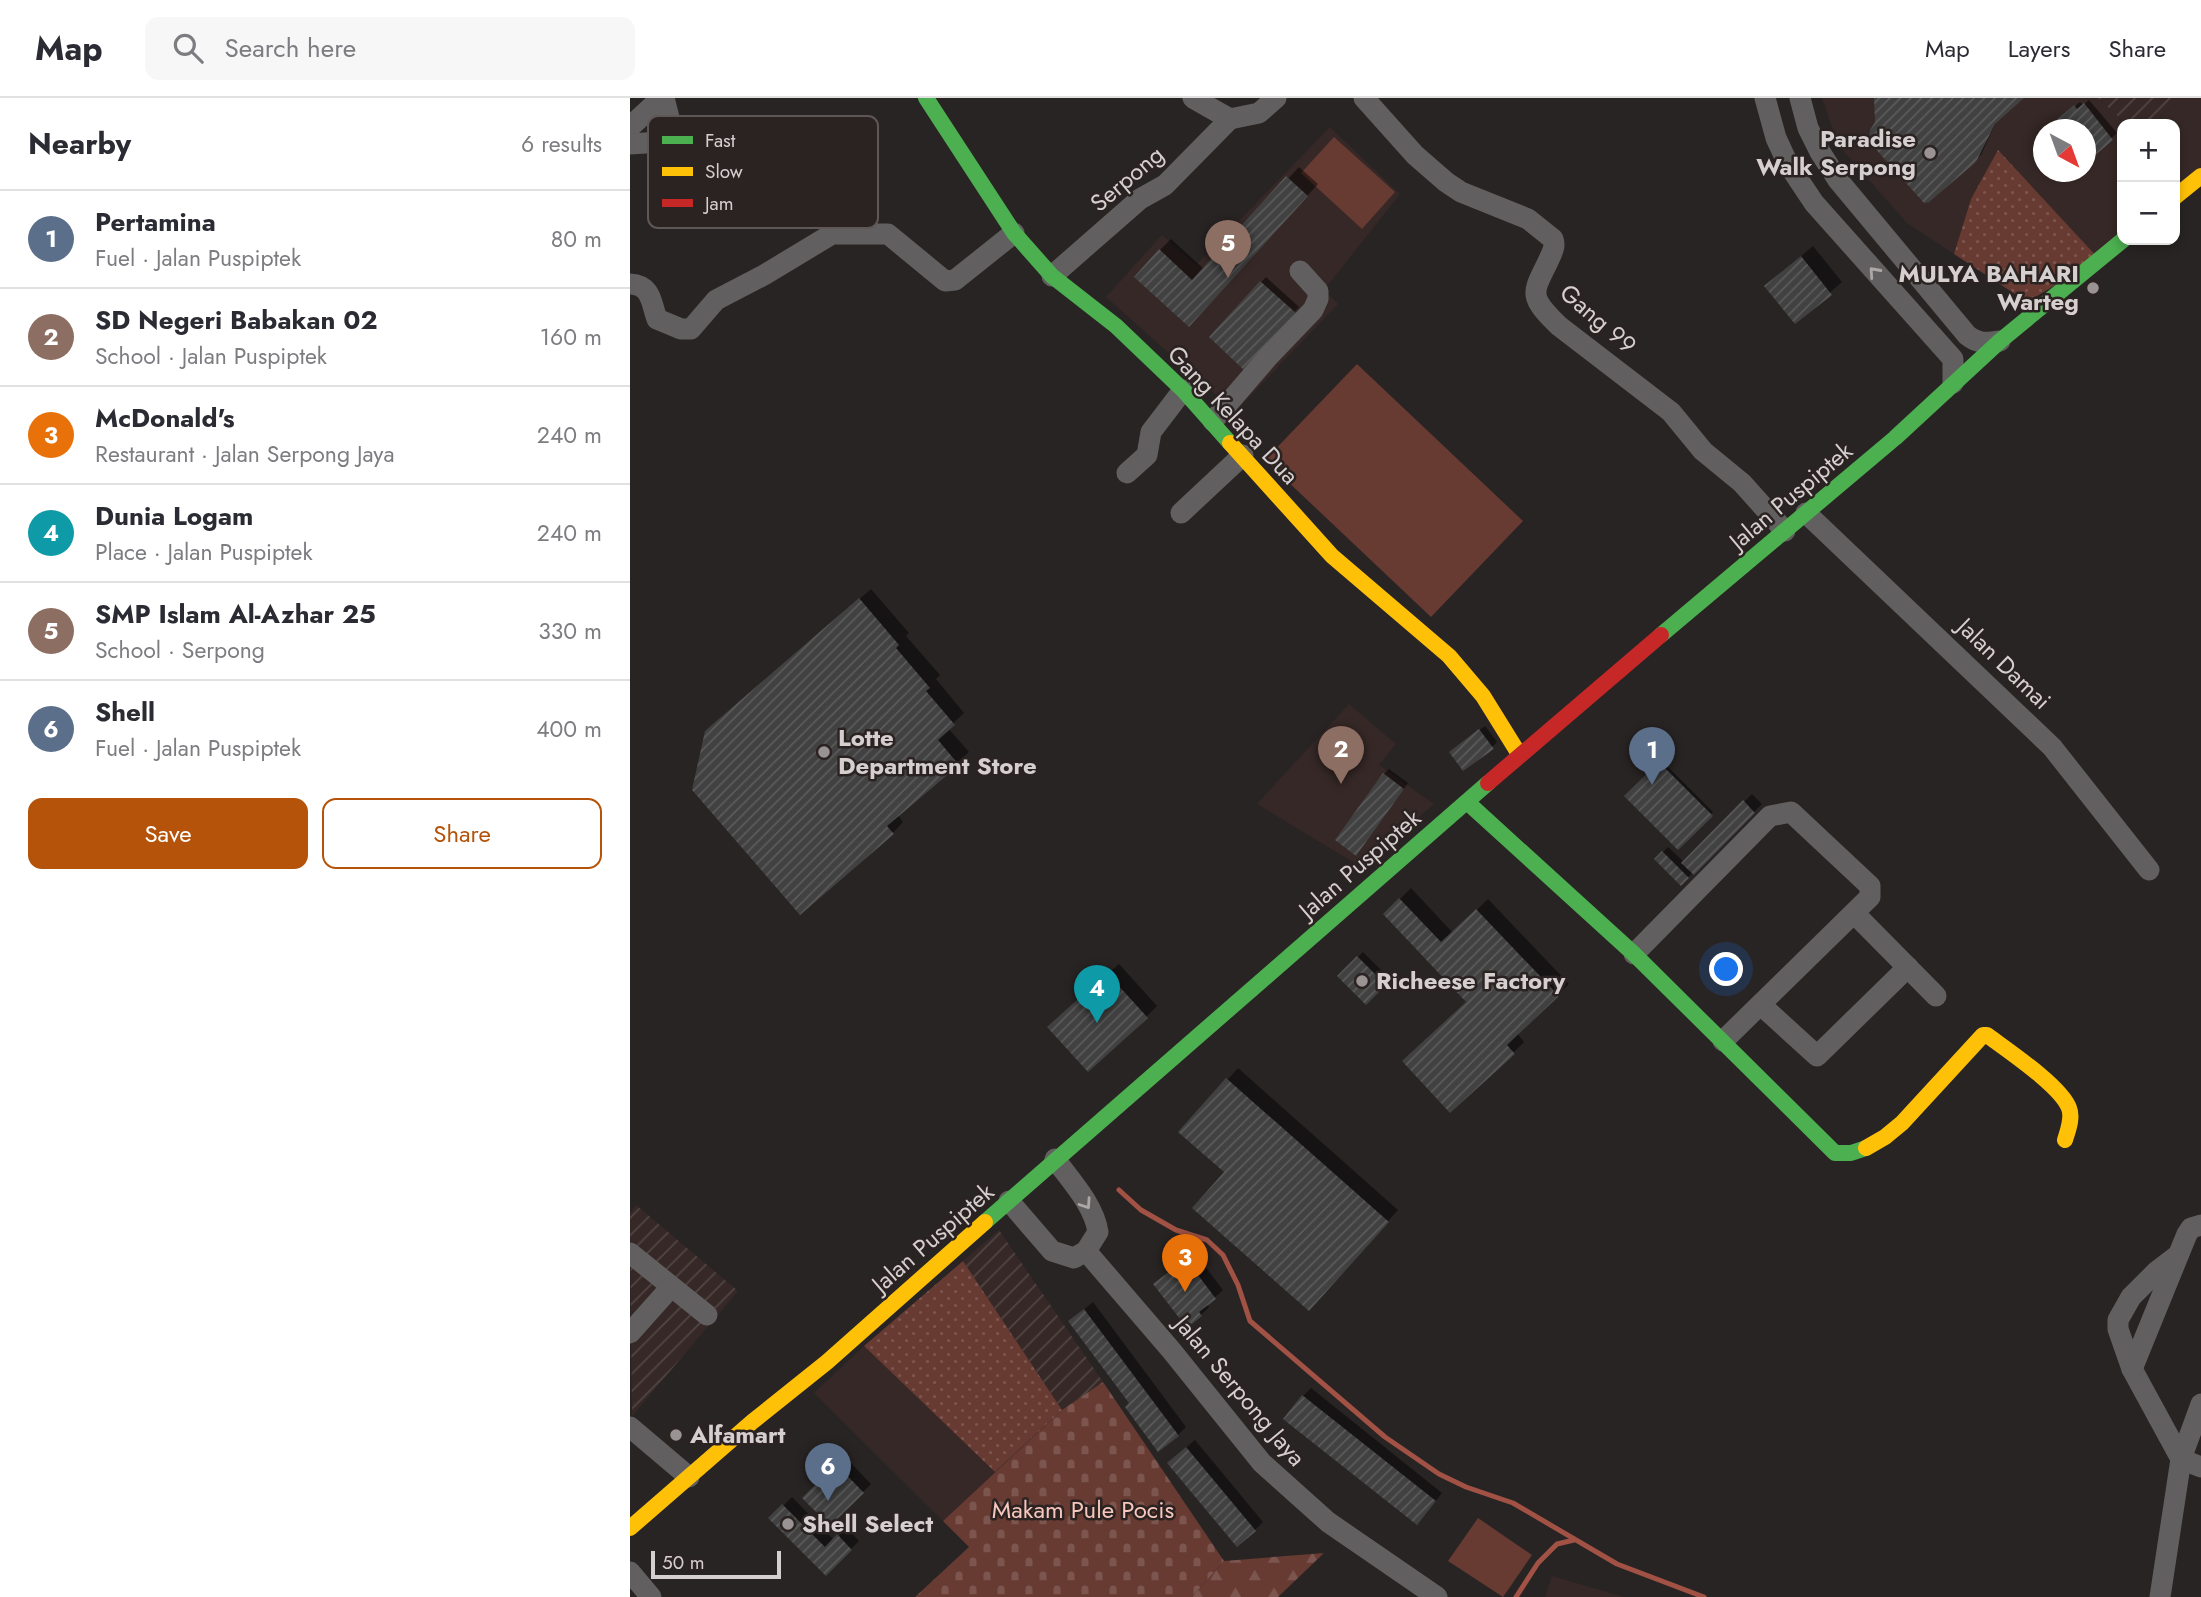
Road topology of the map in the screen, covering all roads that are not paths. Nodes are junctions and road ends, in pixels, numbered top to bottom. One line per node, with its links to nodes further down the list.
1 (662, 98): 8 (street); 10 (street)
2 (926, 98): 15 (main road, Gang Kelapa Dua)
3 (1193, 98): 9 (street)
4 (1276, 98): 9 (street)
5 (1364, 98): 28 (street, Gang 99)
6 (1765, 98): 21 (street, one-way to 6)
7 (1800, 98): 20 (street)
8 (667, 116)
9 (1230, 118): 18 (street, Serpong)
10 (630, 127)
11 (648, 143): 12 (street)
12 (630, 144)
13 (2201, 176): 14 (main road)
14 (2180, 193)
15 (1014, 233): 18 (main road, Gang Kelapa Dua); 19 (street)
16 (2117, 245): 20 (main road, Jalan Puspiptek)
17 (1300, 271): 23 (street)
18 (1052, 276): 22 (main road, Gang Kelapa Dua)
19 (630, 284)
20 (2000, 341): 21 (main road, Jalan Puspiptek)
21 (1953, 383): 27 (main road, Jalan Puspiptek)
22 (1183, 390): 23 (main road, Gang Kelapa Dua); 25 (street)
23 (1213, 421): 24 (main road, Gang Kelapa Dua)
24 (1243, 455): 26 (street); 29 (main road, Gang Kelapa Dua)
25 (1127, 473)
26 (1181, 513)
27 (1806, 513): 28 (main road, Jalan Puspiptek); 31 (street, Jalan Damai)
28 (1785, 531): 29 (main road, Jalan Puspiptek)
29 (1519, 754): 30 (main road, Jalan Puspiptek)
30 (1467, 802): 33 (main road); 39 (main road, Jalan Puspiptek)
31 (2149, 870)
32 (1854, 913): 33 (street); 34 (street); 36 (street)
33 (1634, 954): 37 (main road)
34 (1908, 967): 35 (street); 36 (street)
35 (1936, 996)
36 (1762, 1005): 37 (street)
37 (1723, 1041): 38 (main road)
38 (2065, 1140)
39 (1055, 1159): 40 (main road, Jalan Puspiptek); 42 (street, one-way to 42)
40 (1009, 1201): 42 (street); 53 (main road, Jalan Puspiptek)
41 (2201, 1225): 44 (street)
42 (1086, 1251): 57 (street, Jalan Serpong Jaya)
43 (630, 1253): 45 (street)
44 (2178, 1255): 48 (street); 48 (street)
45 (671, 1287): 46 (street); 47 (street)
46 (707, 1315)
47 (630, 1333)
48 (2132, 1369): 51 (street)
49 (2201, 1404): 51 (street)
50 (630, 1427): 53 (street)
51 (2181, 1459): 52 (street); 58 (street)
52 (2201, 1467)
53 (689, 1477): 54 (main road, Jalan Puspiptek)
54 (630, 1528)
55 (630, 1572): 56 (street)
56 (651, 1597)
57 (1437, 1597)
58 (2160, 1597)

